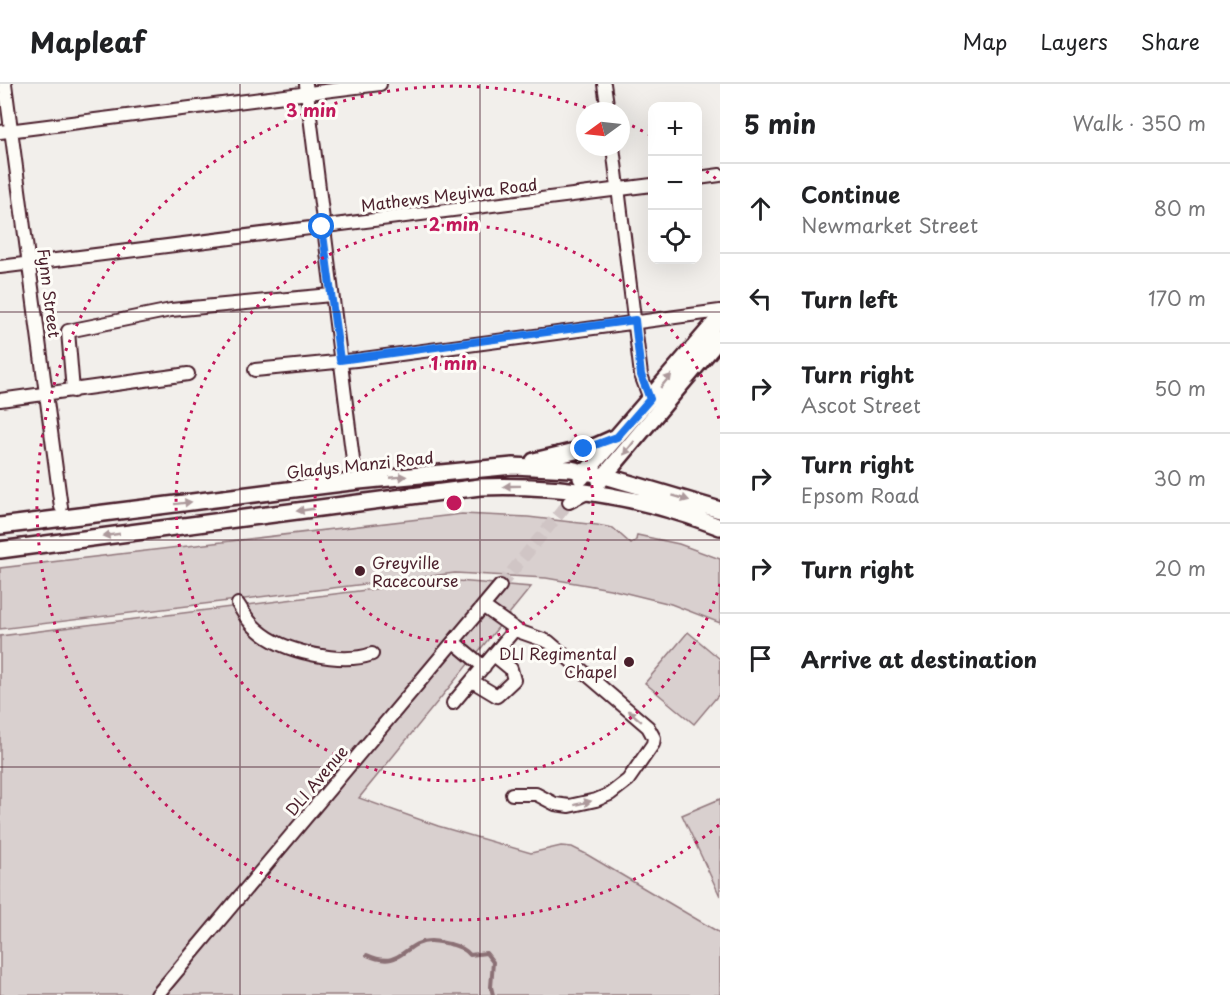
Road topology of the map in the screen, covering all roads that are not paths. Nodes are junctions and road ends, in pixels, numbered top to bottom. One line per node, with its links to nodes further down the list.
1 (5, 84): 6 (street, Fynn Street)
2 (380, 84): 4 (street)
3 (604, 84): 5 (street)
4 (306, 88): 6 (street); 12 (street)
5 (607, 102)
6 (5, 131): 13 (street, Fynn Street)
7 (614, 156): 11 (street)
8 (720, 175): 9 (street)
9 (702, 177)
10 (648, 185): 11 (street, Mathews Meyiwa Road)
11 (619, 189): 12 (street, Mathews Meyiwa Road); 18 (street)
12 (322, 227): 13 (street, Mathews Meyiwa Road); 15 (street)
13 (30, 263): 14 (street, Mathews Meyiwa Road); 24 (street, Fynn Street)
14 (0, 267)
15 (332, 295): 20 (street); 23 (street)
16 (720, 311): 18 (street)
17 (720, 317): 25 (main road, one-way to 17)
18 (635, 320): 20 (street); 25 (street)
19 (720, 338): 31 (main road, one-way to 31)
20 (340, 360): 21 (street); 30 (street)
21 (255, 370)
22 (188, 374): 23 (street)
23 (73, 391): 24 (street)
24 (46, 394): 26 (street); 36 (street, Fynn Street)
25 (650, 399): 27 (main road)
26 (0, 400)
27 (617, 437): 28 (main road); 29 (main road)
28 (513, 466): 29 (main road, Gladys Manzi Road); 30 (main road, Gladys Manzi Road, one-way to 28)
29 (586, 472): 31 (main road, Gladys Manzi Road); 33 (main road)
30 (357, 474): 34 (main road); 36 (main road, Gladys Manzi Road, one-way to 30)
31 (605, 476): 32 (main road); 35 (main road, Gladys Manzi Road, one-way to 35)
32 (589, 492): 33 (main road); 38 (main road)
33 (568, 499): 34 (main road, one-way to 34)
34 (363, 502): 39 (main road, one-way to 39)
35 (720, 510)
36 (61, 513): 37 (main road, Gladys Manzi Road); 39 (main road)
37 (0, 526)
38 (720, 527)
39 (64, 542): 40 (main road)
40 (0, 550)
41 (501, 586): 43 (street, DLI Avenue)
42 (238, 604): 46 (street)
43 (484, 607): 44 (street); 45 (street, DLI Avenue)
44 (515, 629): 47 (street); 51 (street, one-way to 44)
45 (455, 643): 48 (street); 52 (street, DLI Avenue)
46 (372, 654)
47 (494, 655): 48 (street); 49 (street)
48 (483, 667): 49 (street)
49 (472, 681): 50 (street)
50 (453, 702)
51 (512, 794)
52 (157, 995)

